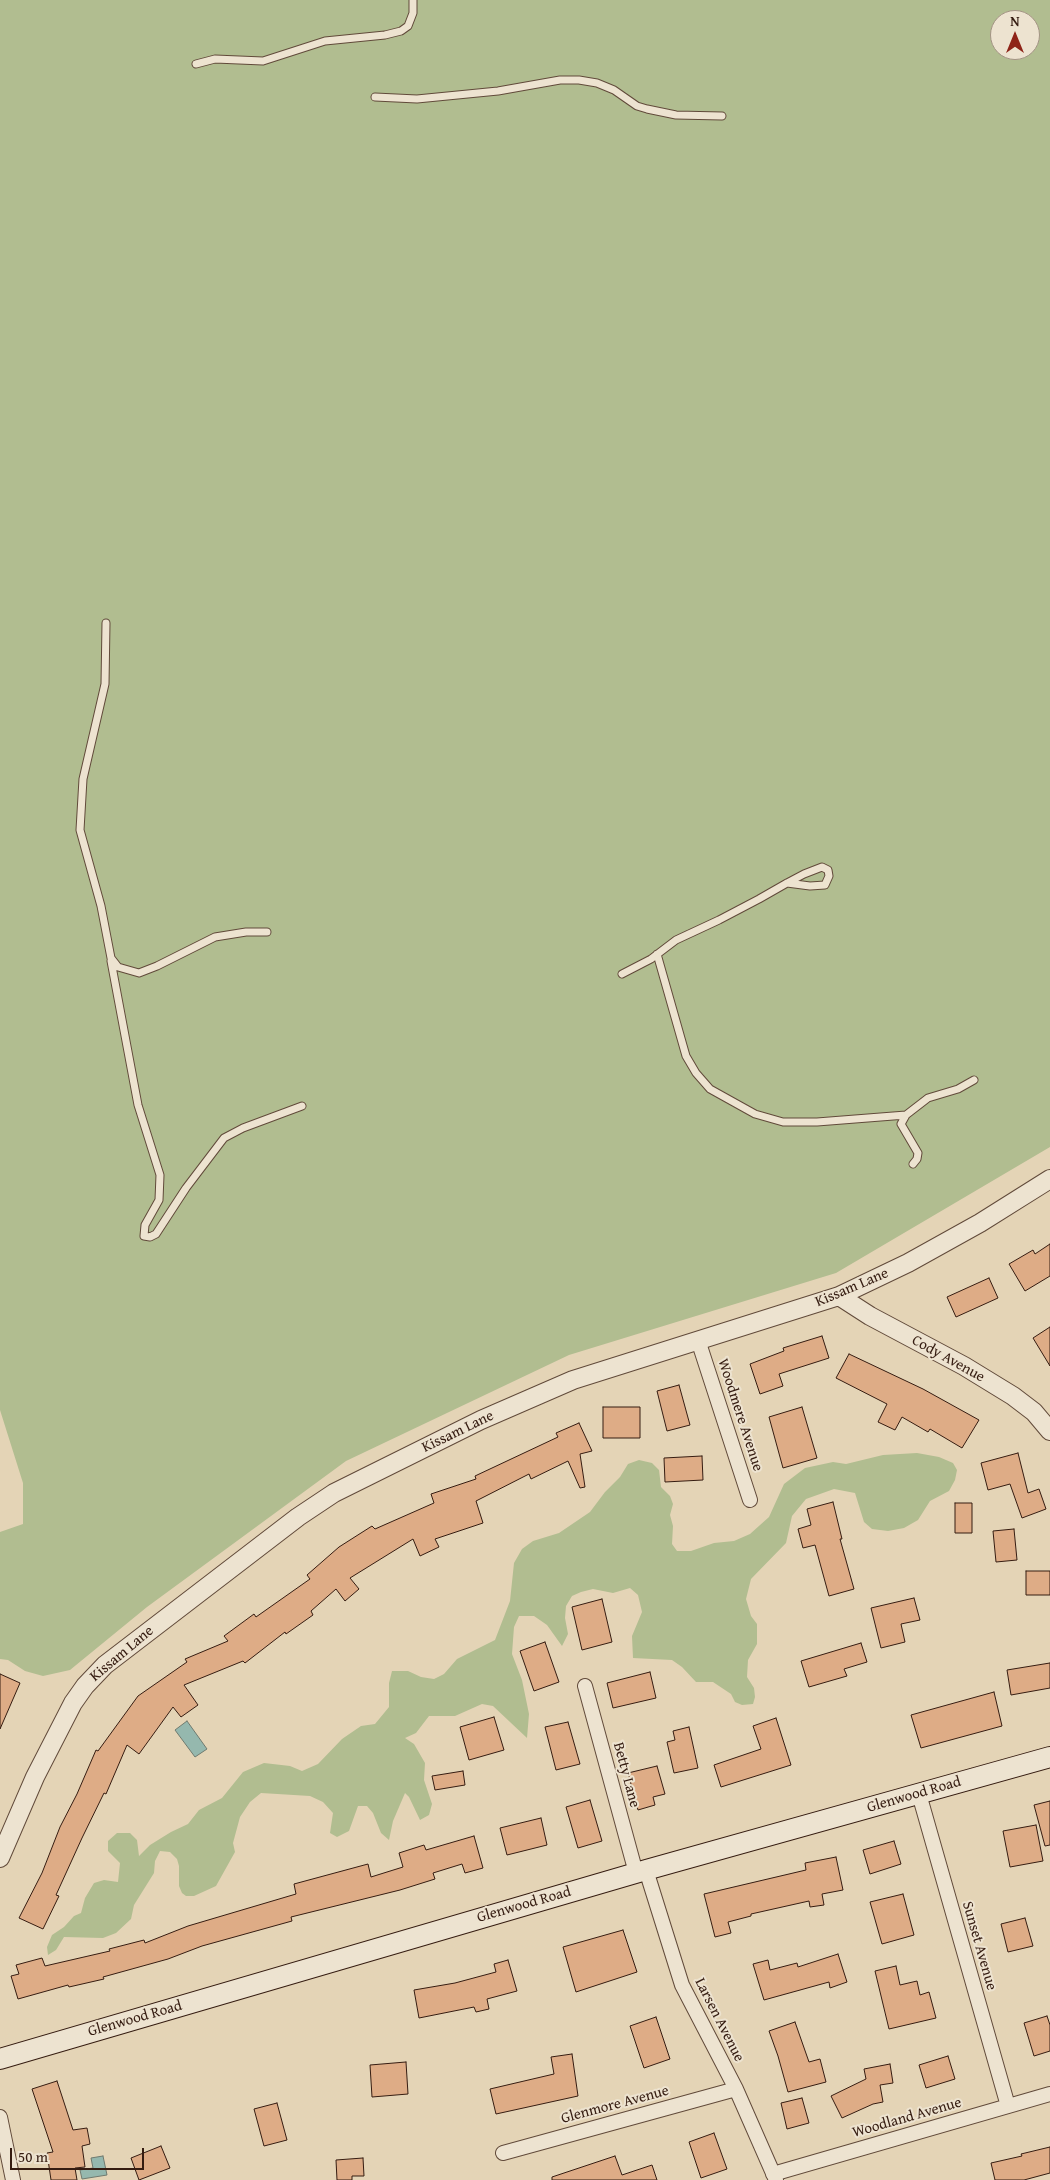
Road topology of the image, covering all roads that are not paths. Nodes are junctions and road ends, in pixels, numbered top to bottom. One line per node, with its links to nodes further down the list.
1 (413, 0): 2 (lane)
2 (196, 64)
3 (375, 97): 4 (lane)
4 (722, 116)
5 (106, 623): 9 (lane)
6 (787, 883): 6 (lane); 8 (lane)
7 (267, 932): 9 (lane)
8 (657, 954): 10 (lane); 13 (lane)
9 (111, 958): 12 (lane)
10 (622, 974)
11 (974, 1080): 13 (lane)
12 (302, 1106)
13 (906, 1115): 14 (lane)
14 (913, 1164)
15 (1050, 1179): 16 (street, Kissam Lane)
16 (839, 1296): 17 (street, Kissam Lane); 18 (street, Cody Avenue)
17 (698, 1340): 19 (street, Woodmere Avenue); 23 (street, Kissam Lane)
18 (1050, 1431)
19 (750, 1500)
20 (585, 1686): 24 (street, Betty Lane)
21 (1050, 1757): 22 (main road, Glenwood Road)
22 (919, 1794): 24 (main road, Glenwood Road); 28 (street, Sunset Avenue)
23 (0, 1858)
24 (641, 1872): 25 (main road, Glenwood Road); 26 (street, Larsen Avenue)
25 (0, 2059)
26 (736, 2089): 30 (street, Glenmore Avenue); 31 (street, Larsen Avenue)
27 (1050, 2094): 28 (street, Woodland Avenue)
28 (1008, 2106): 31 (street, Woodland Avenue)
29 (0, 2117): 32 (street)
30 (503, 2153)
31 (774, 2177)
32 (13, 2180)

